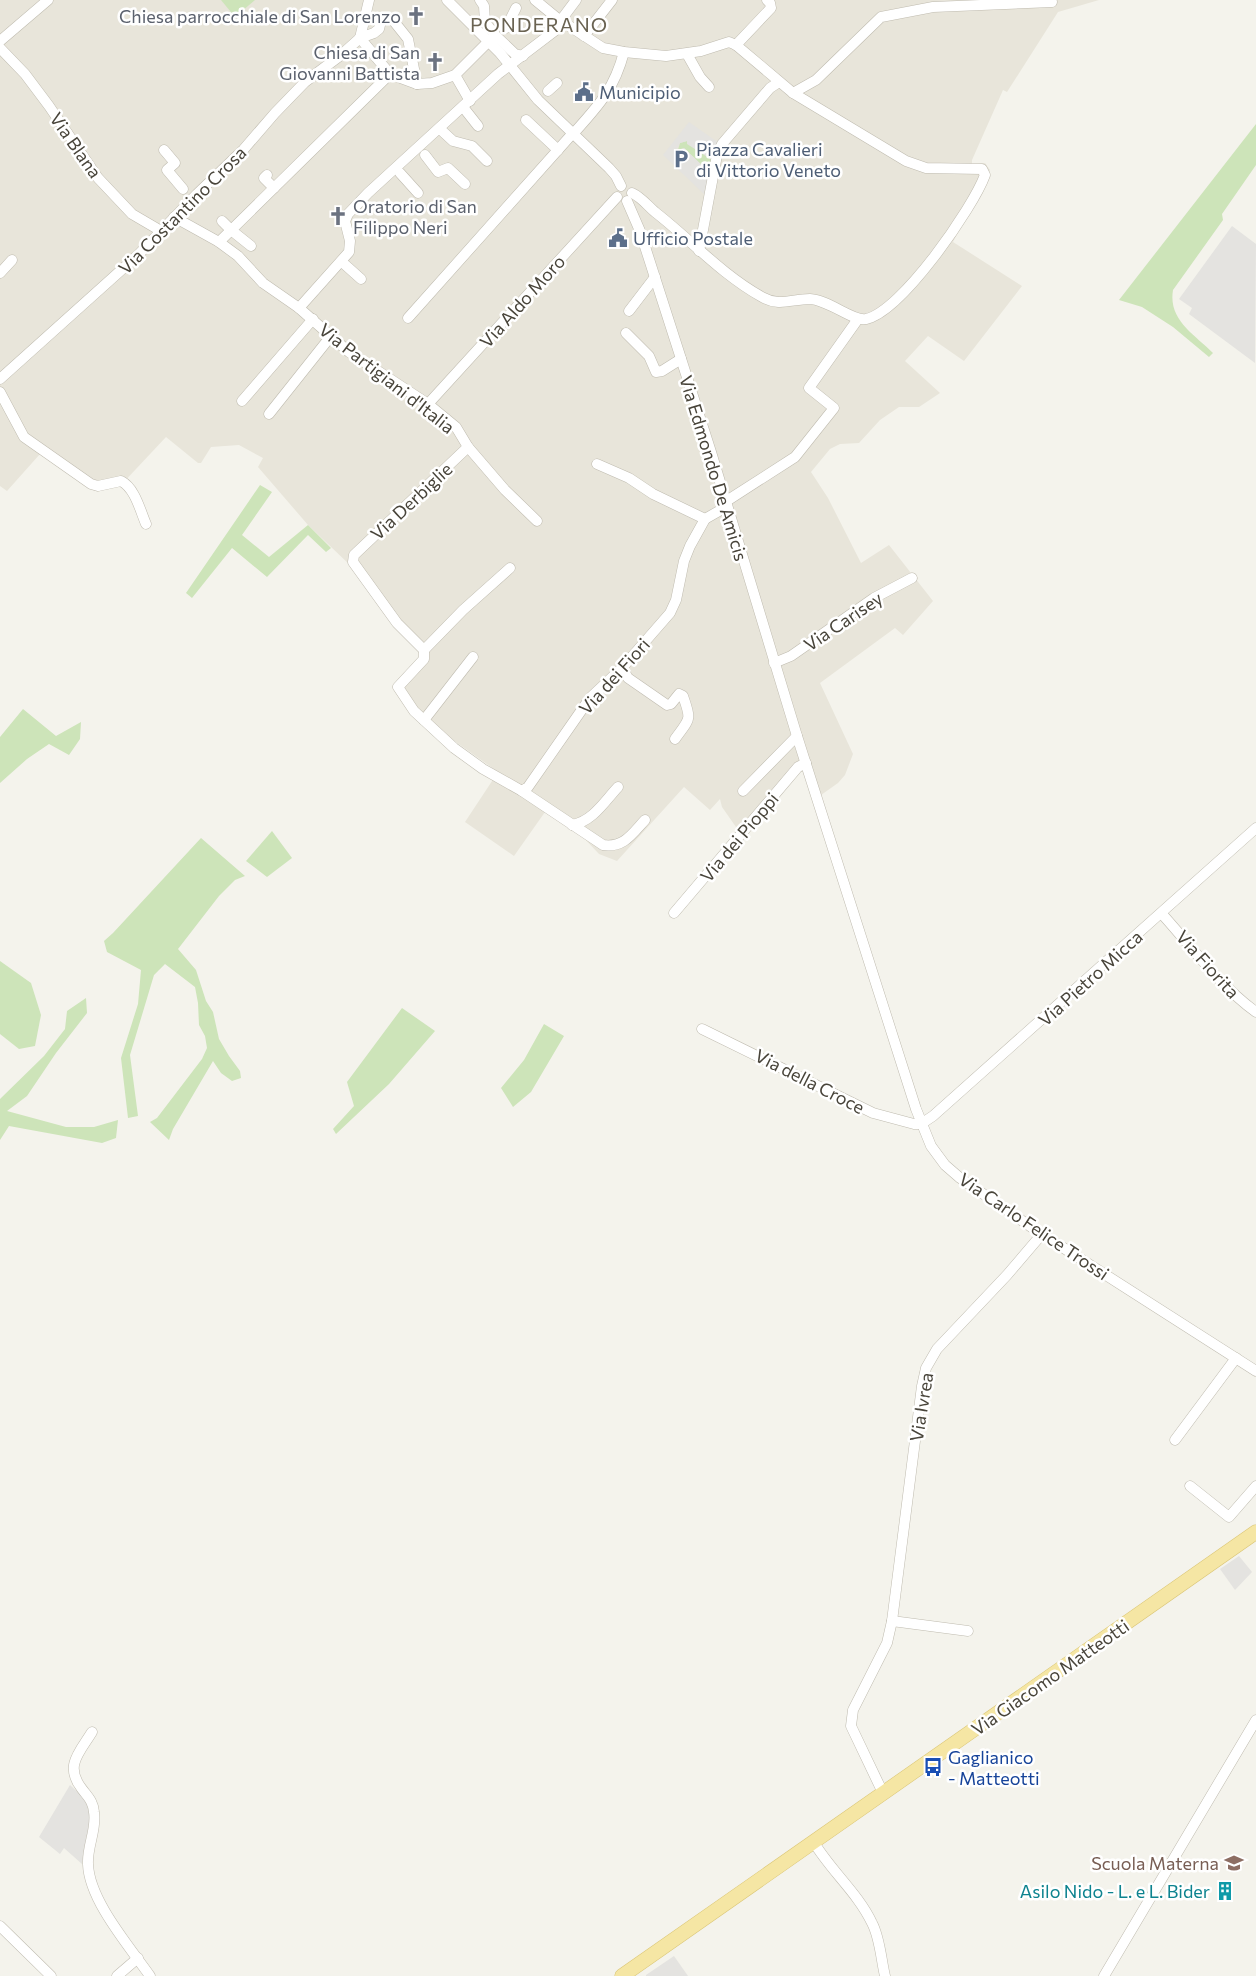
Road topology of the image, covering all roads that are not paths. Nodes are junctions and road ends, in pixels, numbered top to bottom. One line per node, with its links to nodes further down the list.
1 (48, 0): 16 (street)
2 (369, 0): 14 (street)
3 (447, 0): 12 (street)
4 (480, 0): 12 (street)
5 (535, 0): 11 (street)
6 (576, 0): 11 (street)
7 (612, 0): 13 (street)
8 (767, 0): 15 (street)
9 (1052, 2): 27 (street)
10 (516, 8): 12 (street)
11 (563, 22): 13 (street); 19 (street)
12 (497, 35): 19 (street); 20 (street); 22 (street)
13 (584, 36): 17 (street)
14 (360, 38): 21 (street); 25 (street, Via Costantino Crosa); 44 (street, Via Costantino Crosa)
15 (736, 45): 18 (street); 23 (street)
16 (0, 47): 50 (street, Via Blana)
17 (624, 52): 18 (street); 33 (street)
18 (687, 54): 26 (street)
19 (523, 56): 20 (street)
20 (510, 65): 28 (street); 29 (street)
21 (390, 74): 25 (street); 42 (street)
22 (455, 75): 25 (street); 29 (street)
23 (779, 82): 27 (street); 53 (street)
24 (557, 83): 28 (street)
25 (417, 84)
26 (709, 87)
27 (793, 93): 63 (street)
28 (543, 96): 33 (street)
29 (467, 104): 31 (street); 32 (street)
30 (526, 120): 35 (street)
31 (478, 126)
32 (440, 129): 36 (street); 37 (street)
33 (573, 134): 35 (street); 41 (street)
34 (164, 150): 44 (street)
35 (558, 150): 61 (street)
36 (421, 151): 38 (street); 40 (street)
37 (487, 161)
38 (398, 170): 43 (street); 55 (street)
39 (267, 175): 42 (street)
40 (465, 184)
41 (621, 186): 45 (street); 46 (street)
42 (274, 188): 49 (street)
43 (418, 193)
44 (188, 194): 47 (street, Via Costantino Crosa)
45 (617, 197): 46 (street); 70 (street, Via Aldo Moro)
46 (629, 197): 53 (street); 57 (street, Via Edmondo De Amicis)
47 (174, 217): 50 (street, Via Costantino Crosa); 51 (street, Via Partigiani d'Italia)
48 (222, 221): 49 (street)
49 (230, 230): 51 (street); 52 (street)
50 (161, 231): 67 (street, Via Costantino Crosa)
51 (219, 242): 59 (street, Via Partigiani d'Italia)
52 (251, 246)
53 (699, 252): 63 (street)
54 (12, 260): 56 (street)
55 (342, 262): 58 (street); 59 (street)
56 (0, 273)
57 (655, 277): 60 (street); 66 (street, Via Edmondo De Amicis)
58 (361, 279)
59 (299, 308): 62 (street, Via Partigiani d'Italia)
60 (629, 311)
61 (408, 318)
62 (313, 319): 65 (street, Via Partigiani d'Italia); 69 (street)
63 (858, 319): 74 (street)
64 (626, 333): 66 (street)
65 (331, 336): 70 (street, Via Partigiani d'Italia); 71 (street)
66 (681, 359): 74 (street, Via Edmondo De Amicis)
67 (2, 373)
68 (0, 392): 77 (street)
69 (242, 401)
70 (428, 404): 72 (street, Via Partigiani d'Italia)
71 (269, 414)
72 (468, 447): 76 (street, Via Partigiani d'Italia); 80 (street, Via Derbiglie)
73 (597, 464): 75 (street)
74 (726, 504): 75 (street); 82 (street, Via Edmondo De Amicis)
75 (705, 519): 83 (street, Via dei Fiori)
76 (537, 521)
77 (146, 524)
78 (510, 568): 80 (street)
79 (912, 578): 82 (street, Via Carisey)
80 (424, 650): 84 (street)
81 (473, 657): 84 (street)
82 (774, 663): 85 (street, Via Edmondo De Amicis)
83 (622, 668): 86 (street); 89 (street, Via dei Fiori)
84 (424, 720): 89 (street)
85 (797, 736): 87 (street, Via Edmondo De Amicis); 90 (street)
86 (675, 739)
87 (806, 764): 94 (street, Via Edmondo De Amicis); 95 (street, Via dei Pioppi)
88 (618, 787): 92 (street)
89 (522, 791): 92 (street)
90 (743, 791)
91 (645, 820): 92 (street)
92 (572, 825)
93 (1256, 828): 96 (street, Via Pietro Micca)
94 (832, 842): 99 (street, Via Carlo Felice Trossi)
95 (674, 913)
96 (1162, 914): 97 (street, Via Fiorita); 99 (street, Via Pietro Micca)
97 (1256, 1012)
98 (702, 1029): 99 (street, Via della Croce)
99 (921, 1124): 100 (street, Via Carlo Felice Trossi)
100 (1042, 1234): 101 (street, Via Carlo Felice Trossi); 108 (street, Via Ivrea)
101 (1236, 1358): 102 (street, Via Carlo Felice Trossi); 103 (street)
102 (1256, 1371)
103 (1175, 1440)
104 (1190, 1486): 105 (street)
105 (1253, 1490): 106 (street)
106 (1256, 1503)
107 (1256, 1532): 112 (main road, Via Giacomo Matteotti)
108 (892, 1622): 109 (street); 112 (street, Via Ivrea)
109 (968, 1631)
110 (1256, 1720): 121 (street)
111 (92, 1732): 115 (street)
112 (883, 1793): 113 (main road, Via Giacomo Matteotti)
113 (813, 1841): 119 (main road, Via Giacomo Matteotti); 120 (street)
114 (0, 1926): 116 (street)
115 (138, 1958): 117 (street); 118 (street)
116 (51, 1976)
117 (117, 1976)
118 (150, 1976)
119 (622, 1976)
120 (885, 1976)
121 (1104, 1976)

